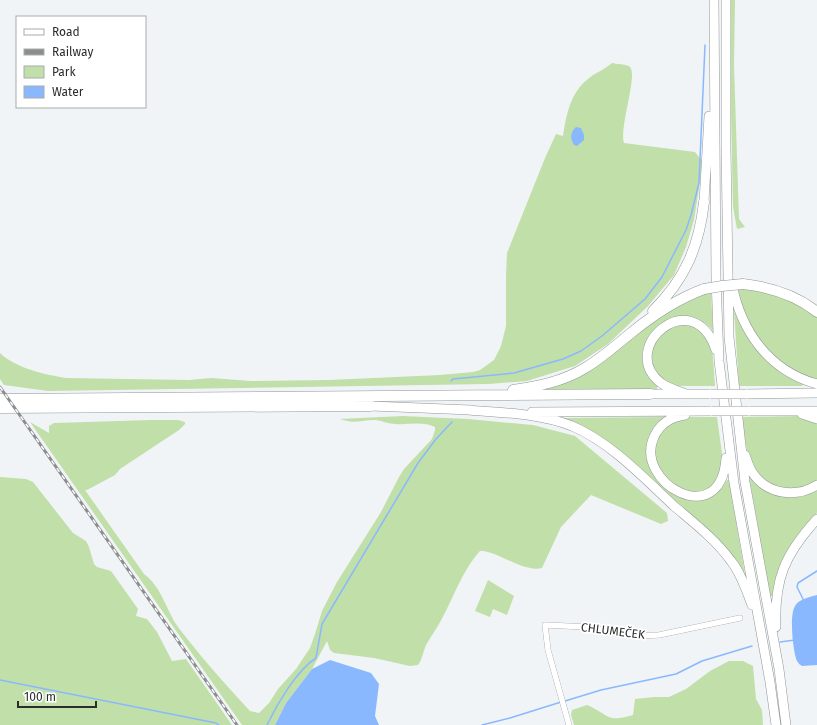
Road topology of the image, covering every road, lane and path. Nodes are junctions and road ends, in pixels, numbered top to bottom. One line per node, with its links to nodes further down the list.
1 (714, 0): 3 (highway)
2 (726, 0): 5 (highway)
3 (714, 57): 4 (highway); 8 (highway)
4 (704, 202): 7 (highway)
5 (728, 261): 9 (highway); 22 (highway)
6 (817, 312): 7 (highway, bridge)
7 (632, 332): 13 (highway)
8 (719, 361): 12 (highway); 23 (highway)
9 (817, 384)
10 (817, 393): 12 (highway, bridge)
11 (650, 394): 12 (highway); 13 (highway)
12 (686, 394)
13 (484, 395): 14 (highway)
14 (0, 399)
15 (371, 406): 16 (highway); 17 (highway)
16 (0, 408)
17 (467, 410): 19 (highway); 27 (highway)
18 (817, 410): 20 (highway)
19 (712, 411): 20 (highway, bridge); 23 (highway)
20 (785, 411): 21 (highway)
21 (817, 419)
22 (739, 436): 24 (highway); 28 (highway)
23 (728, 439): 27 (highway)
24 (817, 485)
25 (817, 519): 28 (highway)
26 (740, 618): 29 (street, CHLUMEČEK)
27 (759, 622): 30 (highway)
28 (779, 669): 31 (highway)
29 (569, 725)
30 (776, 725)
31 (786, 725)

